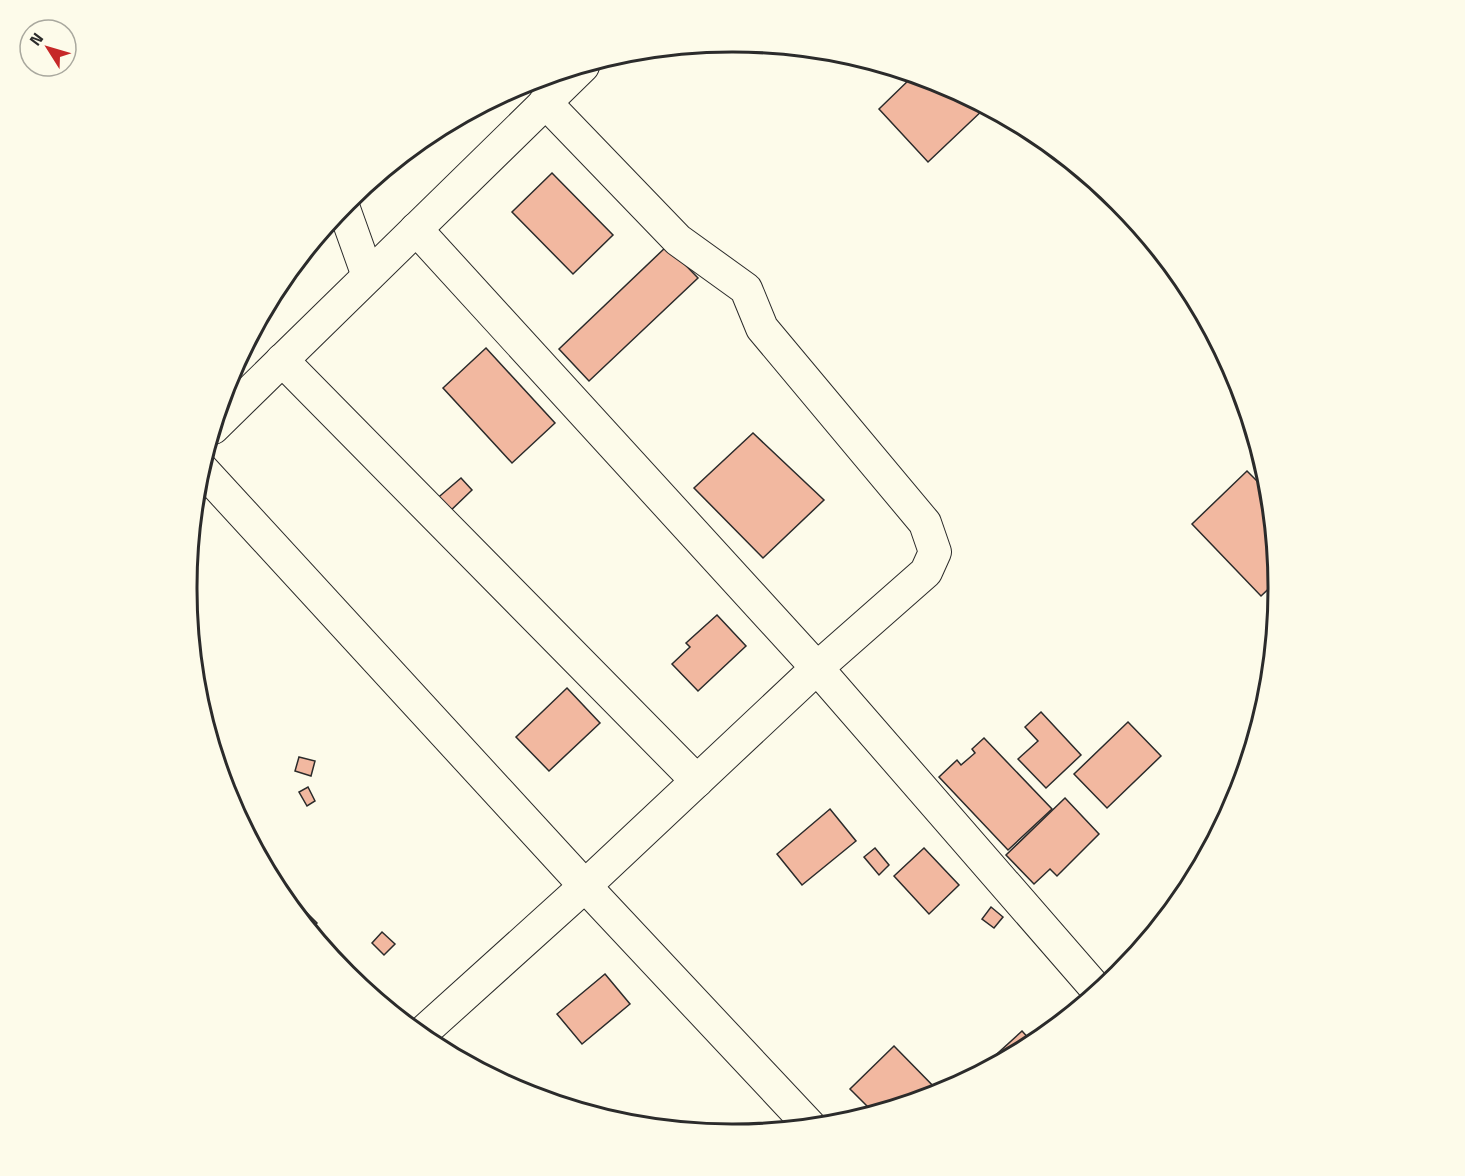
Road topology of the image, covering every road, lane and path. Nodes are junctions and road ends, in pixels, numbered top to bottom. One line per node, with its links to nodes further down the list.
1 (569, 78): 2 (street)
2 (545, 102): 4 (street); 9 (street)
3 (347, 217): 5 (street)
4 (416, 229): 5 (street); 9 (street)
5 (368, 276): 6 (street)
6 (282, 360): 7 (street); 10 (street)
7 (225, 416)
8 (209, 476): 11 (street)
9 (817, 668): 10 (street); 12 (street)
10 (697, 781): 11 (street)
11 (585, 886): 13 (street); 14 (street)
12 (1093, 985)
13 (428, 1028)
14 (803, 1119)

